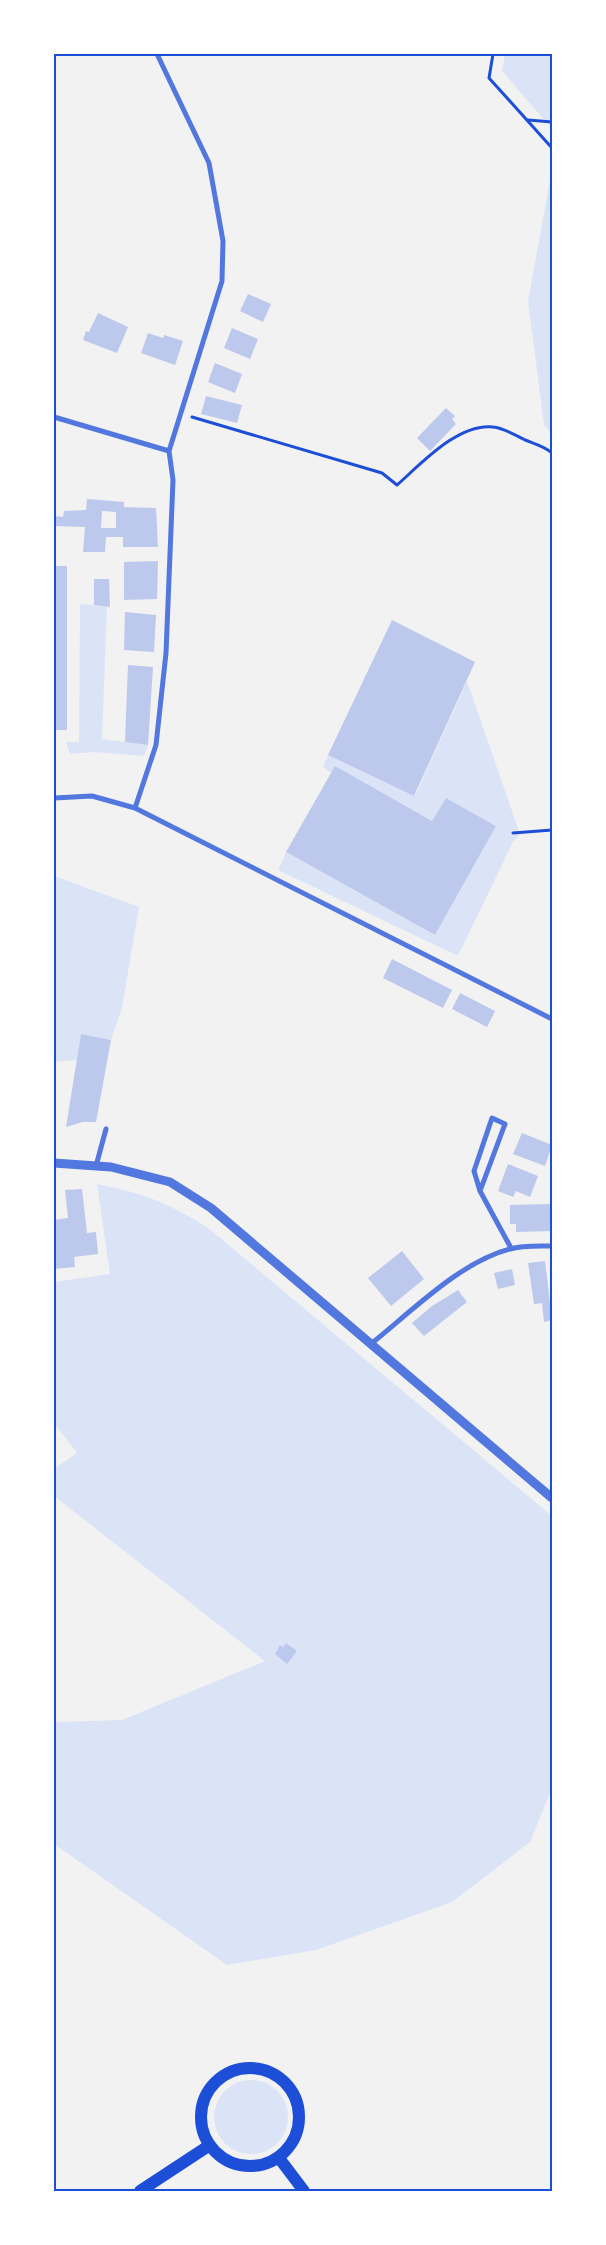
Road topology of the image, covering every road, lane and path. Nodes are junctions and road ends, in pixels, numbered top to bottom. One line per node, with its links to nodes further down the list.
1 (157, 54): 8 (street)
2 (493, 54): 3 (path)
3 (528, 120): 4 (path); 5 (path)
4 (552, 122)
5 (552, 148)
6 (54, 417): 8 (street)
7 (192, 417): 9 (path)
8 (169, 451): 11 (street)
9 (552, 453)
10 (54, 798): 11 (street)
11 (135, 808): 14 (street)
12 (552, 830): 13 (path)
13 (513, 833)
14 (552, 1019)
15 (106, 1129): 17 (street)
16 (54, 1162): 17 (street)
17 (96, 1166): 21 (street)
18 (480, 1191): 18 (street); 20 (street)
19 (552, 1246): 20 (street)
20 (511, 1248): 21 (street)
21 (372, 1344): 22 (street)
22 (552, 1498)
23 (210, 2145): 24 (main road); 24 (main road); 25 (main road)
24 (279, 2158): 26 (main road)
25 (140, 2191)
26 (304, 2191)

